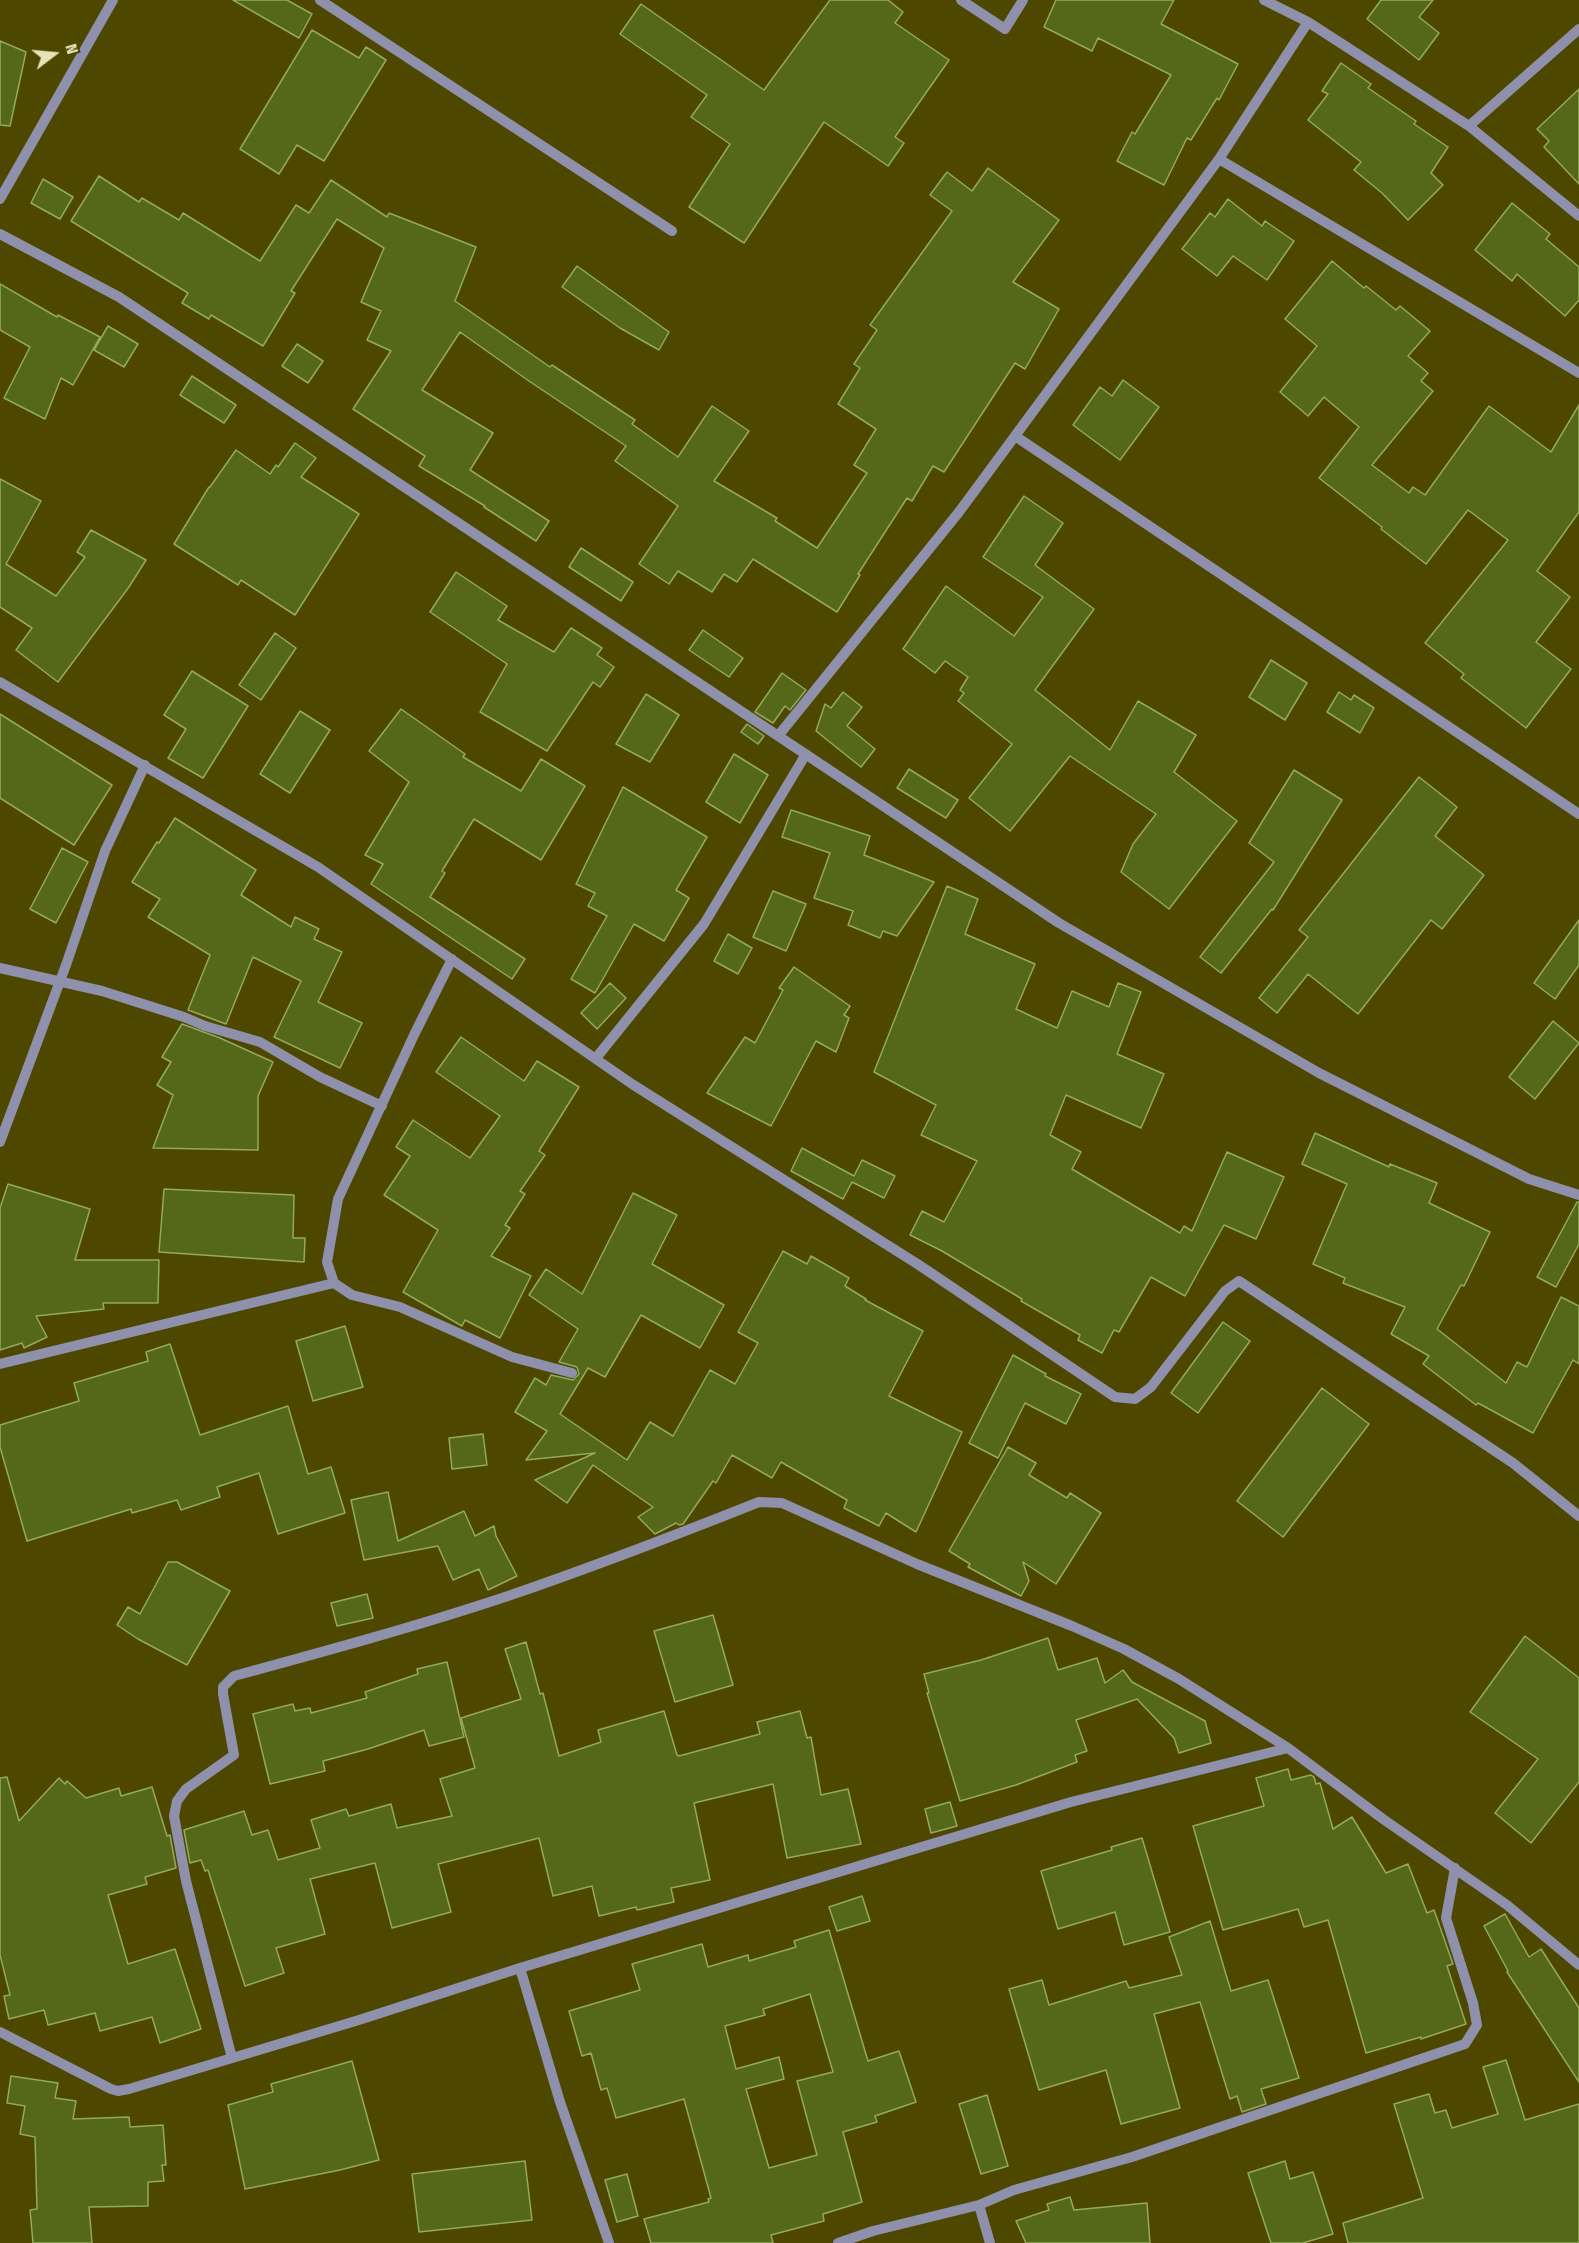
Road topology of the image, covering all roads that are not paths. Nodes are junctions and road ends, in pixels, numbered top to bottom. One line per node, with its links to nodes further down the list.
1 (113, 0): 10 (street)
2 (320, 0): 12 (street)
3 (962, 0): 4 (street)
4 (1023, 0)
5 (1264, 0): 6 (street)
6 (1308, 22): 8 (street); 9 (street)
7 (1579, 29): 8 (street)
8 (1468, 126): 11 (street)
9 (1219, 159): 14 (street); 15 (street)
10 (0, 199)
11 (1579, 216)
12 (672, 231)
13 (0, 234): 17 (street)
14 (1579, 373)
15 (1016, 436): 17 (street); 20 (street)
16 (0, 682): 19 (street)
17 (778, 736): 18 (street)
18 (806, 754): 24 (street); 27 (street)
19 (145, 765): 21 (street); 23 (street)
20 (1579, 814)
21 (452, 959): 24 (street); 25 (street)
22 (0, 968): 23 (street)
23 (59, 983): 25 (street); 26 (street)
24 (596, 1058): 31 (street)
25 (382, 1106): 28 (street)
26 (0, 1142)
27 (1579, 1196)
28 (334, 1283): 29 (street); 30 (street)
29 (0, 1364)
30 (572, 1373)
31 (1579, 1516)
32 (1288, 1749): 33 (street); 35 (street); 37 (street)
33 (1455, 1868): 34 (street); 38 (street)
34 (1579, 1965)
35 (520, 1968): 37 (street); 39 (street)
36 (0, 2032): 37 (street)
37 (232, 2058)
38 (979, 2205): 40 (street); 41 (street)
39 (609, 2243)
40 (838, 2243)
41 (990, 2243)

